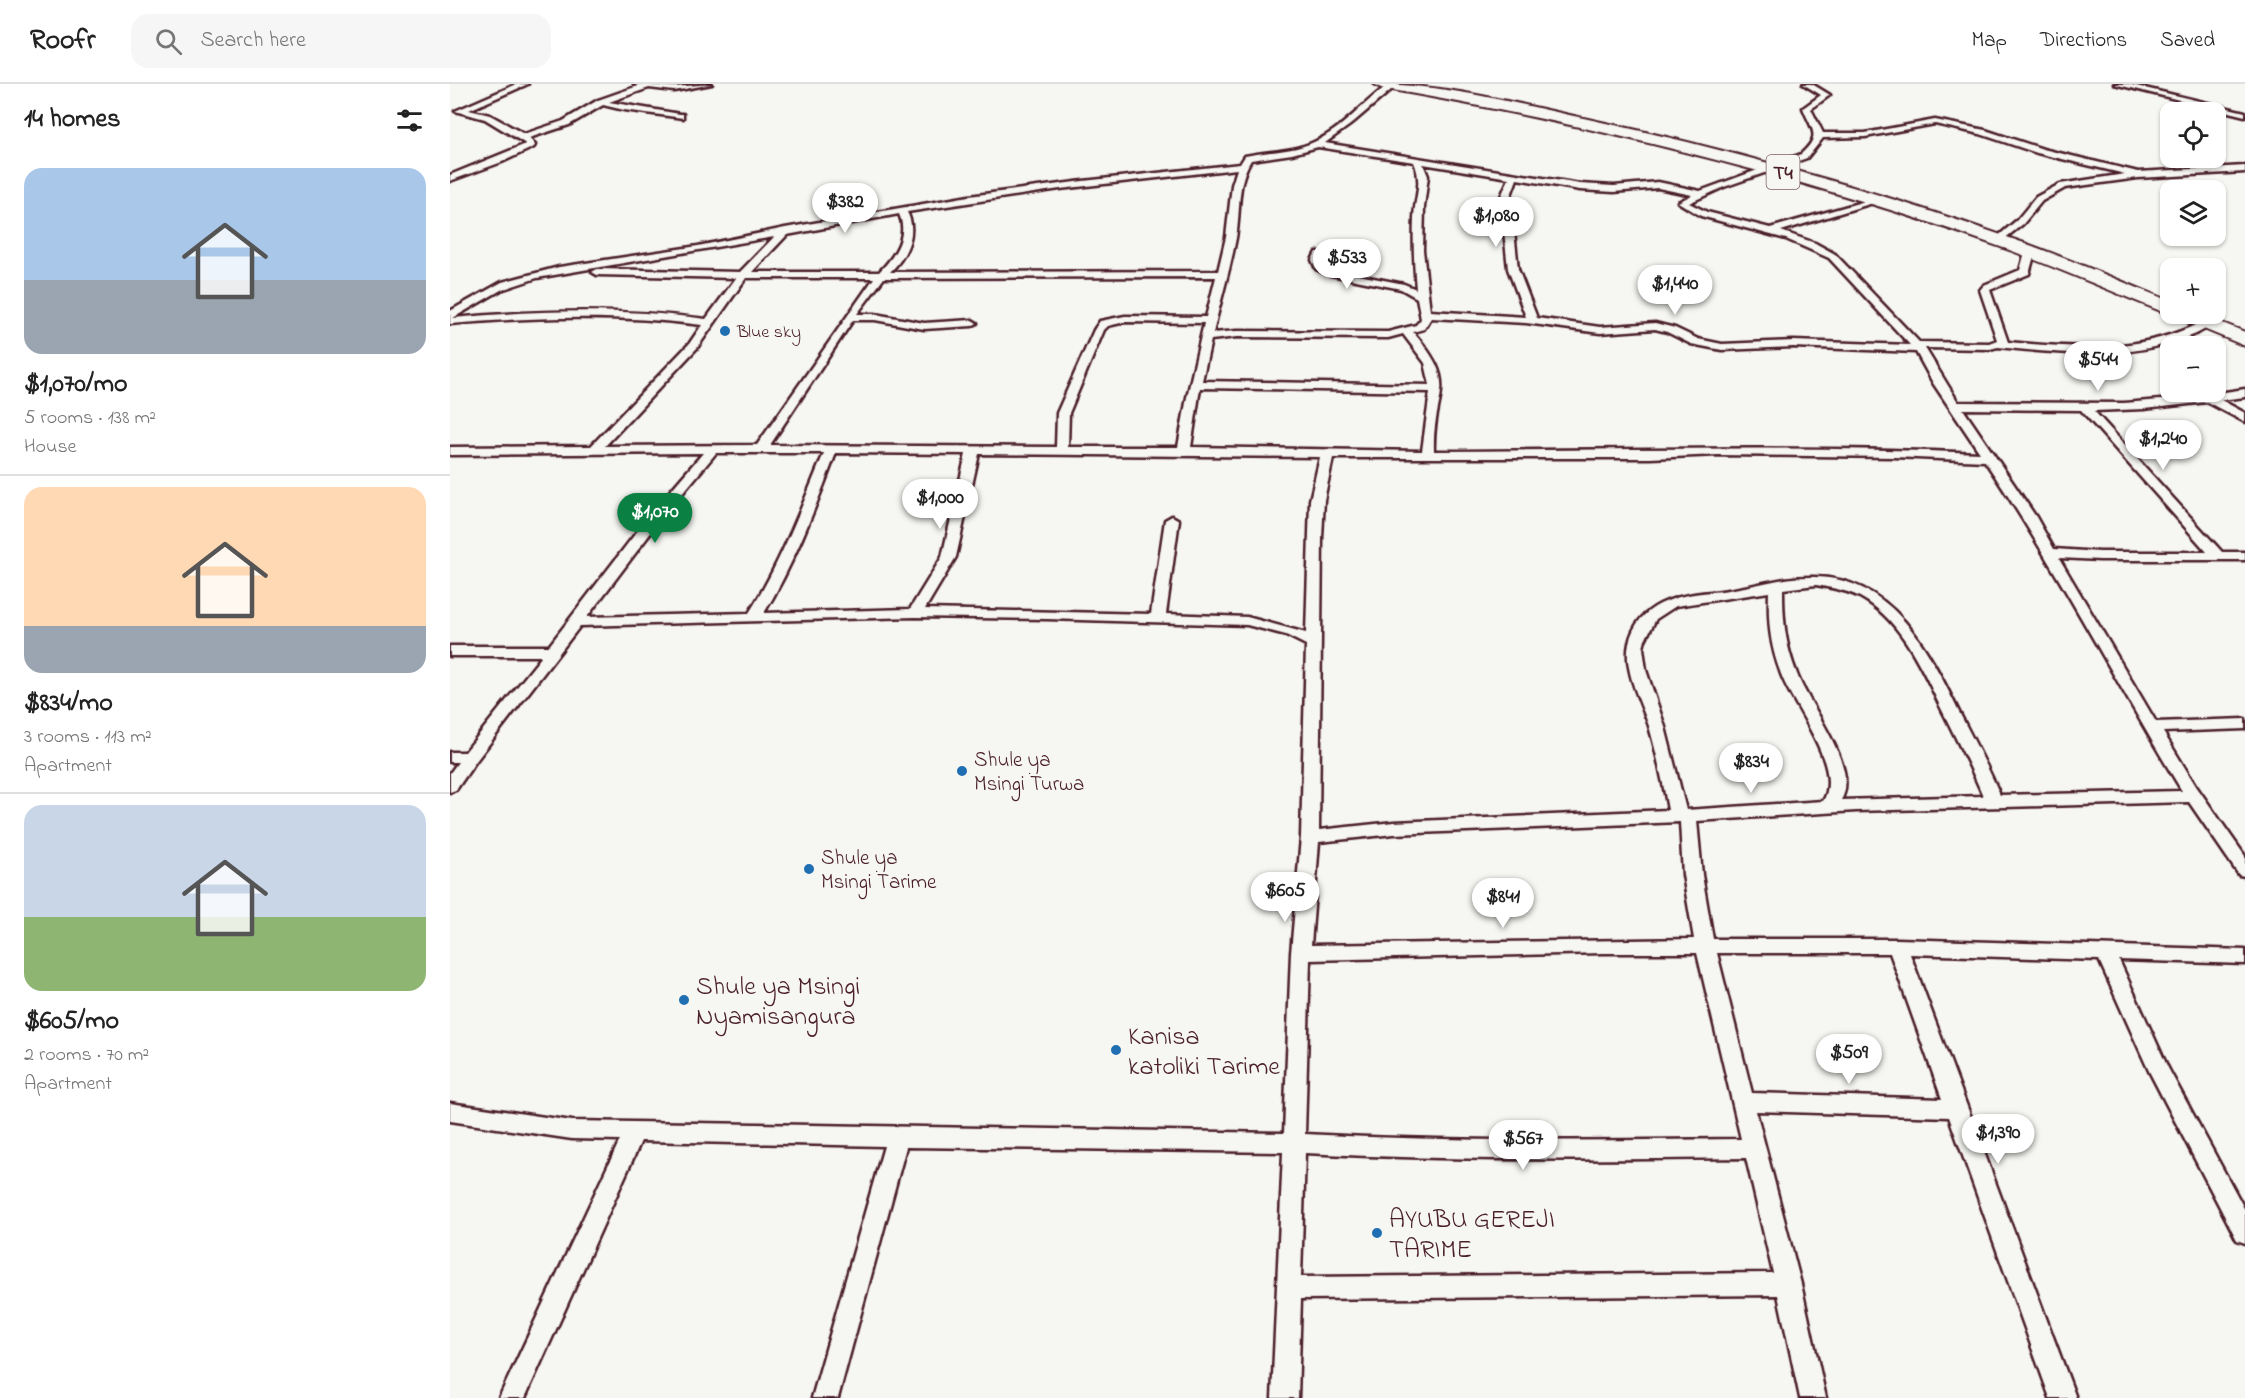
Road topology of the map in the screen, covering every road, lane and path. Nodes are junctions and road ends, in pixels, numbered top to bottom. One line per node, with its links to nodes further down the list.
1 (524, 84): 9 (street)
2 (635, 84): 7 (street)
3 (708, 84): 7 (street)
4 (1807, 84): 12 (street)
5 (2118, 84): 10 (street)
6 (1389, 85): 14 (street); 17 (highway, T4)
7 (647, 86): 8 (street)
8 (601, 102): 11 (street); 13 (street)
9 (453, 112): 13 (street)
10 (2245, 114)
11 (680, 116)
12 (1821, 135): 17 (street); 19 (street)
13 (525, 136): 21 (street)
14 (1317, 144): 15 (street); 16 (street)
15 (1418, 159): 20 (street); 34 (street)
16 (1241, 166): 24 (street); 32 (street)
17 (1770, 168): 22 (street); 23 (highway, T4)
18 (2245, 169): 19 (street)
19 (2138, 175): 27 (street)
20 (1514, 177): 22 (street); 41 (street)
21 (450, 178)
22 (1698, 193): 26 (street)
23 (1874, 200): 26 (street); 27 (highway, T4)
24 (902, 211): 25 (street); 31 (street)
25 (785, 231): 30 (street); 33 (street)
26 (1771, 231): 50 (street)
27 (1999, 240): 28 (highway, T4)
28 (2030, 252): 35 (highway, T4); 49 (street)
29 (1319, 254): 34 (street)
30 (579, 268): 33 (street); 37 (street)
31 (882, 274): 32 (street); 33 (street); 38 (street)
32 (1222, 274): 39 (street)
33 (743, 275): 42 (street)
34 (1422, 296): 36 (street)
35 (2160, 304)
36 (1426, 314): 41 (street); 46 (street)
37 (450, 315)
38 (850, 317): 43 (street); 61 (street)
39 (1210, 320): 47 (street); 64 (street)
40 (450, 321): 42 (street)
41 (1533, 321): 50 (street)
42 (709, 323): 62 (street)
43 (972, 323)
44 (2206, 324): 49 (street)
45 (2210, 324): 48 (highway)
46 (1407, 332): 47 (street); 52 (street)
47 (1206, 337): 51 (street)
48 (2245, 340)
49 (1998, 344): 50 (street)
50 (1918, 347): 57 (street)
51 (1197, 384): 52 (street); 67 (street)
52 (1435, 389): 69 (street)
53 (2245, 393): 54 (street)
54 (2226, 396)
55 (2163, 402): 58 (street)
56 (2216, 402): 59 (street)
57 (1954, 406): 58 (street); 70 (street)
58 (2084, 407): 73 (street)
59 (2245, 418)
60 (713, 449): 61 (street); 62 (street); 79 (street)
61 (761, 449): 63 (street)
62 (594, 450): 65 (street)
63 (831, 450): 66 (street); 77 (street)
64 (1062, 450): 66 (street); 67 (street)
65 (450, 451)
66 (972, 451): 76 (street)
67 (1184, 451): 68 (street)
68 (1327, 454): 69 (street); 80 (street)
69 (1428, 455): 70 (street)
70 (1990, 457): 72 (street)
71 (1172, 520): 78 (street)
72 (2051, 553): 73 (street); 84 (street)
73 (2218, 556): 74 (street)
74 (2245, 556)
75 (1776, 586): 89 (street); 90 (street); 91 (street)
76 (915, 613): 77 (street); 78 (street)
77 (754, 617): 79 (street)
78 (1158, 618): 80 (street)
79 (576, 622): 82 (street)
80 (1314, 643): 92 (street)
81 (450, 651): 82 (street)
82 (552, 651): 86 (street)
83 (2245, 724): 84 (street)
84 (2151, 727): 88 (street)
85 (450, 757): 86 (street)
86 (470, 757): 87 (street)
87 (450, 786)
88 (2194, 796): 89 (street); 93 (street)
89 (1994, 801): 90 (street)
90 (1828, 807): 91 (street)
91 (1683, 815): 92 (street); 94 (street)
92 (1310, 837): 97 (street)
93 (2245, 870)
94 (1705, 946): 95 (street); 97 (street); 99 (street)
95 (1897, 946): 96 (street); 100 (street)
96 (2105, 952): 98 (street); 106 (street)
97 (1301, 953): 104 (street)
98 (2245, 957)
99 (1743, 1102): 100 (street); 105 (street)
100 (1954, 1107): 113 (street)
101 (450, 1112): 102 (street)
102 (635, 1131): 103 (street); 109 (street)
103 (898, 1136): 104 (street); 110 (street)
104 (1293, 1143): 105 (street); 108 (street)
105 (1754, 1148): 107 (street)
106 (2245, 1233)
107 (1789, 1284): 108 (street); 112 (street)
108 (1290, 1288): 111 (street)
109 (512, 1398)
110 (825, 1398)
111 (1285, 1398)
112 (1814, 1398)
113 (2063, 1398)

